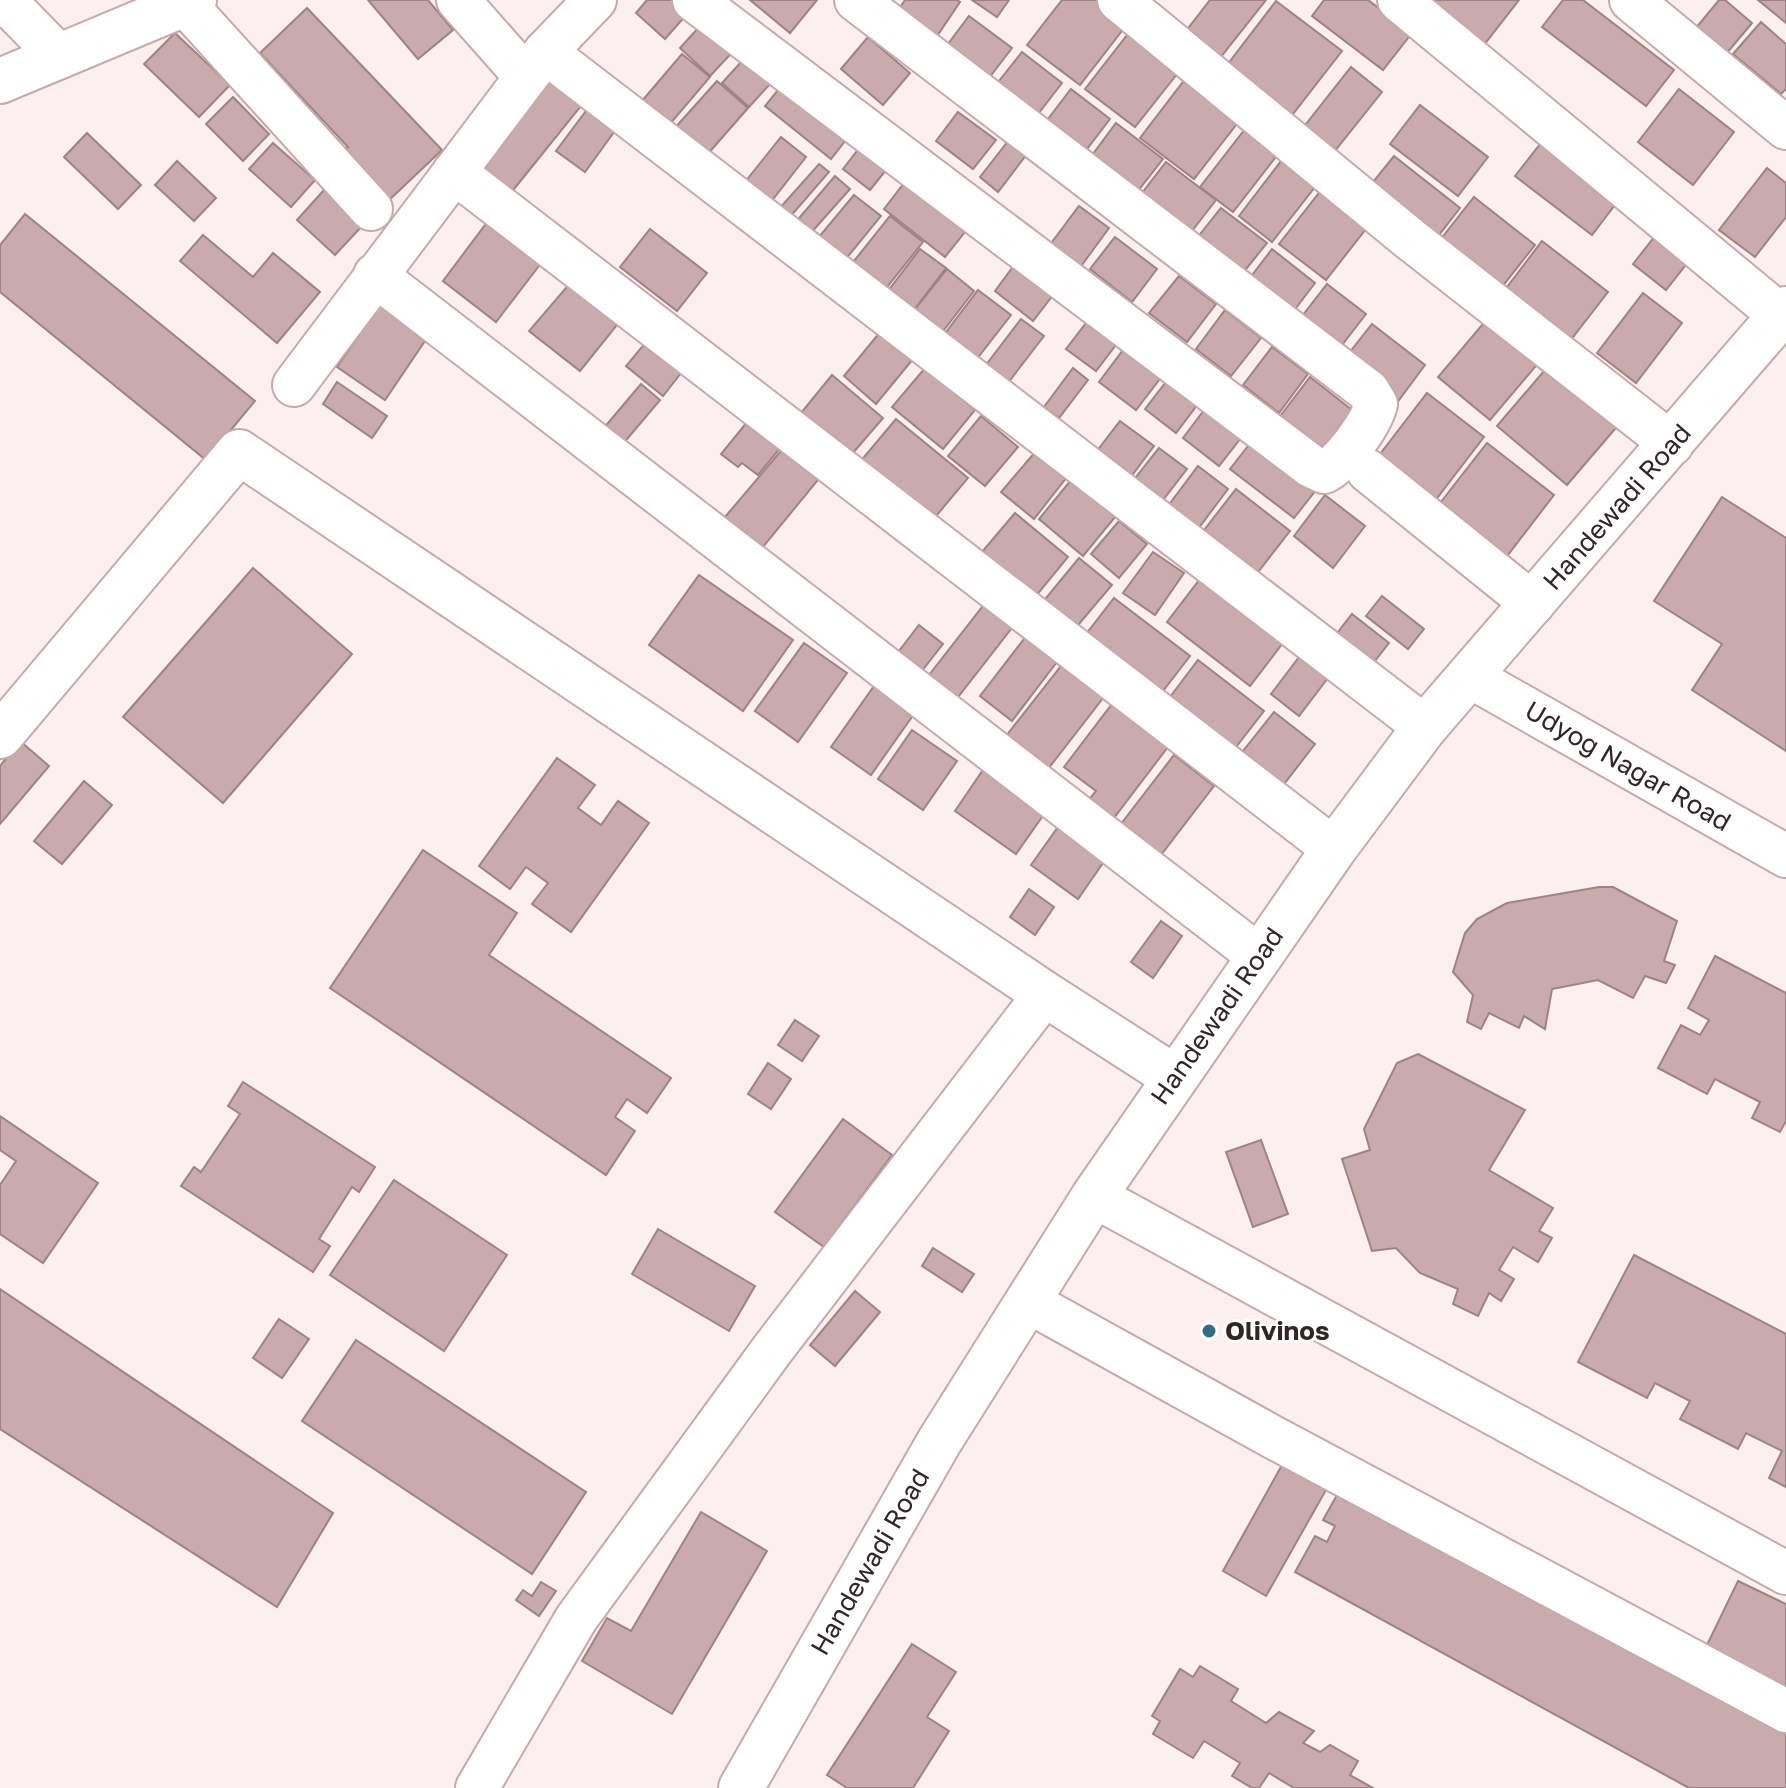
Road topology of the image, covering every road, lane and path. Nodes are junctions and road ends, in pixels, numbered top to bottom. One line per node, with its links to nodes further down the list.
1 (4, 0): 10 (street)
2 (458, 0): 11 (street)
3 (595, 0): 11 (street)
4 (694, 0): 5 (street)
5 (856, 0)
6 (1119, 0): 19 (street)
7 (1399, 0): 17 (street)
8 (1631, 0): 13 (street)
9 (168, 5): 10 (main road); 15 (street)
10 (60, 57): 12 (main road)
11 (535, 65): 14 (street); 24 (street)
12 (0, 81)
13 (1786, 128)
14 (454, 172): 16 (street); 25 (street)
15 (371, 209)
16 (375, 275): 18 (street); 27 (street)
17 (1784, 315): 19 (main road, Handewadi Road)
18 (294, 385)
19 (1672, 444): 21 (main road, Handewadi Road)
20 (1368, 471): 21 (street)
21 (1533, 604): 22 (main road, Handewadi Road)
22 (1469, 676): 24 (main road, Handewadi Road); 26 (street, Udyog Nagar Road)
23 (5, 721): 28 (main road)
24 (1425, 727): 25 (main road, Handewadi Road)
25 (1334, 849): 27 (main road, Handewadi Road)
26 (1786, 856)
27 (1259, 956): 29 (main road, Handewadi Road)
28 (1045, 994): 29 (main road); 34 (street)
29 (1174, 1077): 30 (main road, Handewadi Road)
30 (1094, 1196): 31 (main road, Handewadi Road); 32 (street)
31 (1027, 1301): 33 (street); 35 (main road, Handewadi Road)
32 (1786, 1573)
33 (1786, 1711)
34 (477, 1788)
35 (741, 1788)

